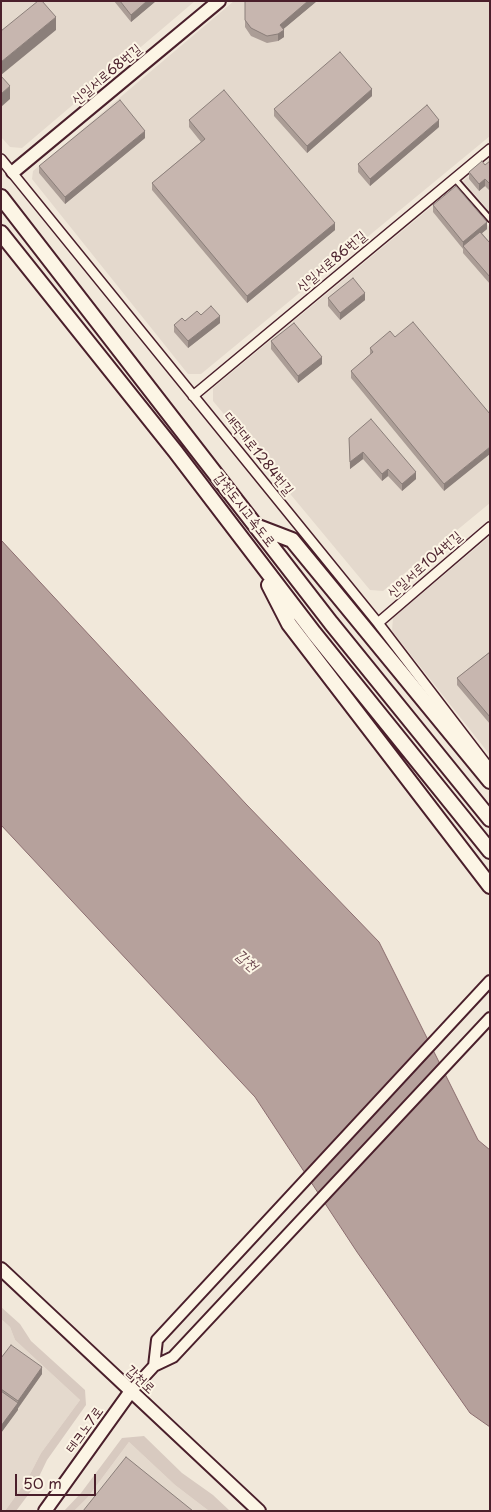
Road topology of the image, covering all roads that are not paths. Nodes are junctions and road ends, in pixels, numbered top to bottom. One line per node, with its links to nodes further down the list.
1 (219, 1): 4 (main road, 신일서로68번길)
2 (490, 149): 5 (street, 신일서로86번길)
3 (1, 158): 4 (street, 대덕대로1284번길)
4 (13, 172): 9 (street, 대덕대로1284번길)
5 (454, 178): 7 (lane); 9 (street, 신일서로86번길)
6 (1, 197): 11 (highway, 갑천도시고속도로)
7 (490, 219)
8 (1, 233): 12 (highway, 갑천도시고속도로)
9 (193, 396): 13 (street, 대덕대로1284번길)
10 (490, 527): 13 (street, 신일서로104번길)
11 (258, 528): 15 (highway); 16 (highway, 갑천도시고속도로)
12 (253, 554): 17 (highway, 갑천도시고속도로); 18 (highway)
13 (378, 623): 14 (street, 대덕대로1284번길)
14 (490, 769)
15 (490, 781)
16 (490, 820)
17 (490, 851)
18 (490, 886)
19 (490, 981): 22 (street)
20 (490, 1018): 22 (street)
21 (1, 1269): 23 (main road, 갑천로)
22 (154, 1366): 23 (street)
23 (131, 1392): 24 (main road, 테크노7로); 25 (main road, 갑천로)
24 (45, 1511)
25 (259, 1511)

